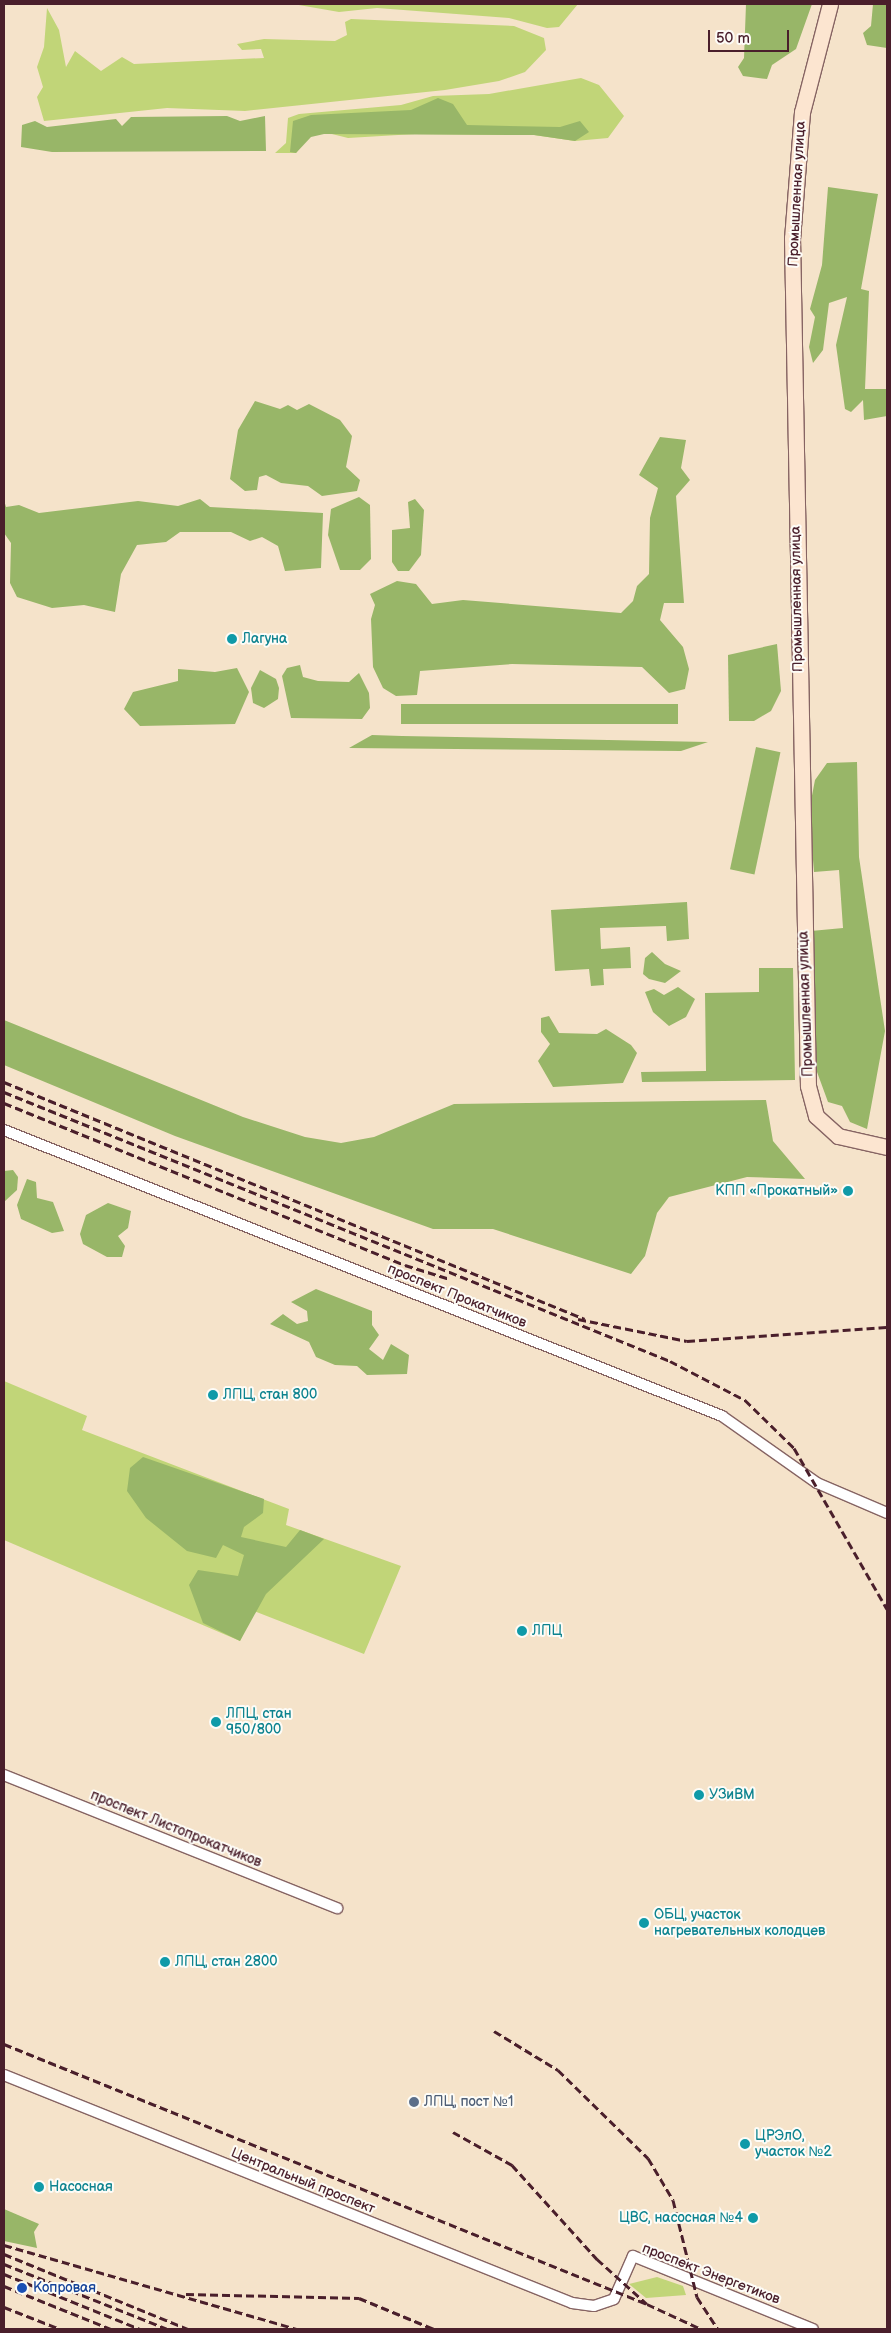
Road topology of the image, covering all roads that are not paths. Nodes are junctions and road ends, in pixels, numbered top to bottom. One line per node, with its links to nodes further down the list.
1 (830, 4): 3 (street, Промышленная улица)
2 (4, 1130): 4 (street, проспект Прокатчиков)
3 (887, 1147)
4 (887, 1512)
5 (4, 1775): 6 (street, проспект Листопрокатчиков)
6 (338, 1908)
7 (4, 2075): 8 (street, Центральный проспект)
8 (594, 2306): 9 (street, проспект Энергетиков)
9 (813, 2329)

